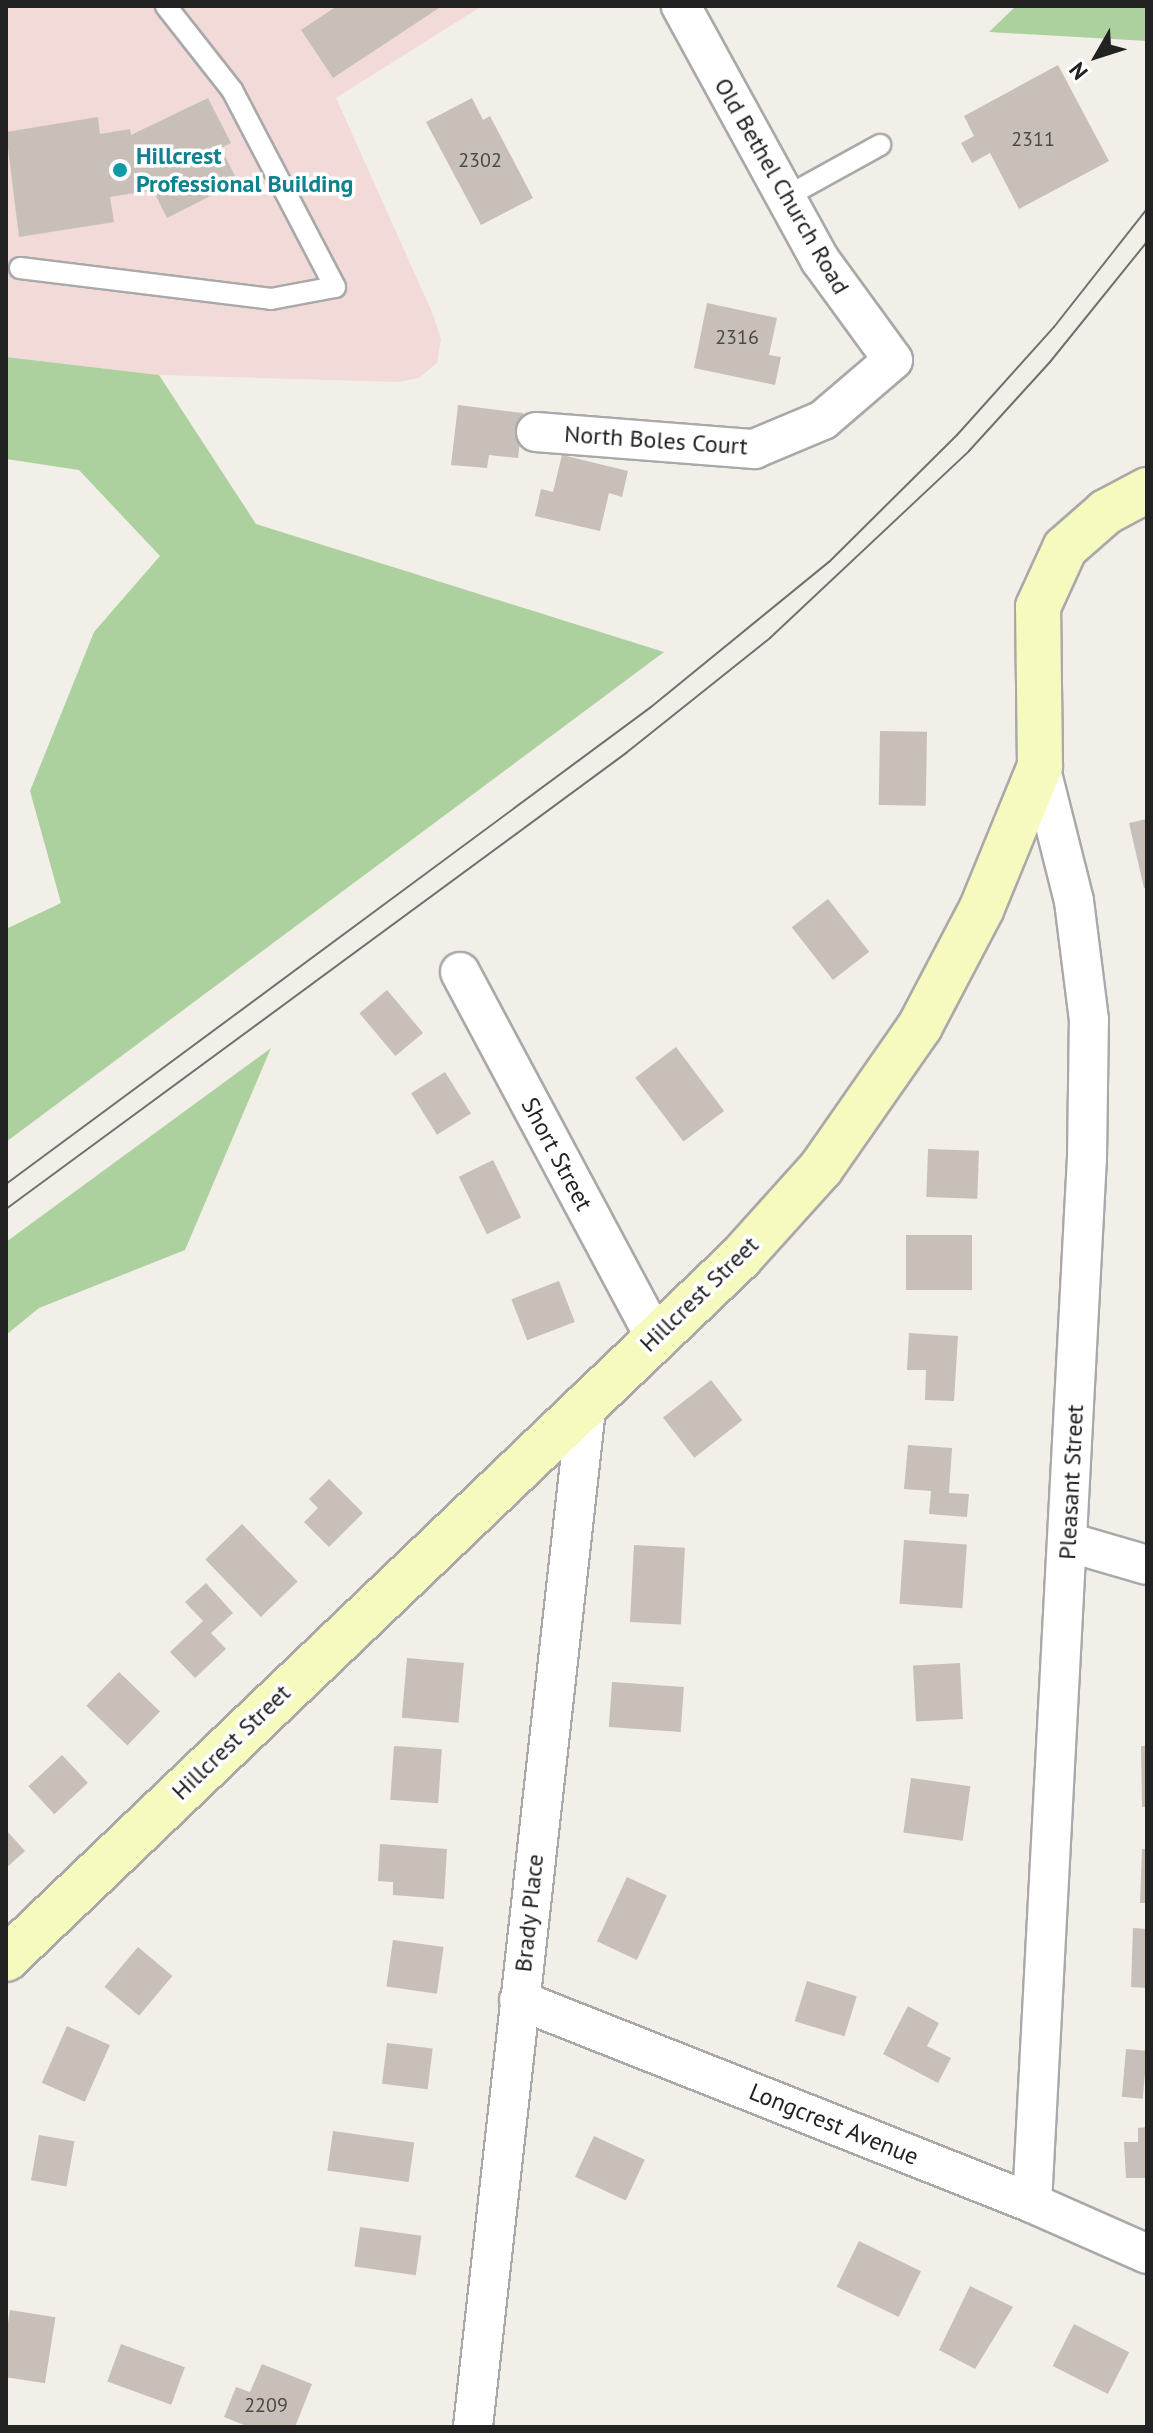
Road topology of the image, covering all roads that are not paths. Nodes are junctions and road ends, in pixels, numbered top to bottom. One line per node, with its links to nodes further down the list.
1 (166, 6): 5 (lane)
2 (681, 6): 4 (street, Old Bethel Church Road)
3 (880, 145): 4 (lane)
4 (784, 198): 6 (street, Old Bethel Church Road)
5 (20, 268)
6 (893, 360): 7 (street, North Boles Court)
7 (536, 432)
8 (1147, 490): 9 (street, Hillcrest Street)
9 (1040, 766): 11 (street, Hillcrest Street); 13 (street, Pleasant Street)
10 (460, 972): 11 (street, Short Street)
11 (655, 1337): 12 (street, Hillcrest Street)
12 (587, 1400): 15 (street, Hillcrest Street); 16 (street, Brady Place)
13 (1068, 1542): 14 (street); 17 (street, Pleasant Street)
14 (1147, 1565)
15 (6, 1959)
16 (519, 2000): 17 (street, Longcrest Avenue); 19 (street, Brady Place)
17 (1032, 2203): 18 (street, Longcrest Avenue)
18 (1147, 2254)
19 (473, 2427)

